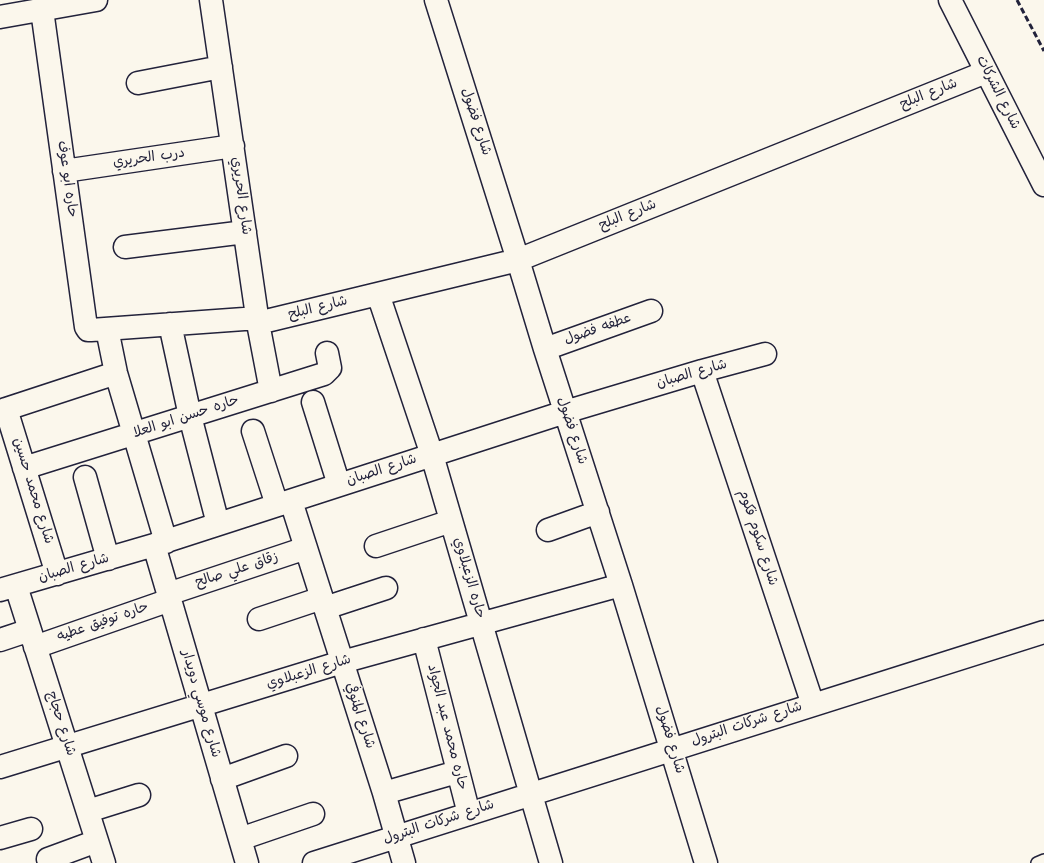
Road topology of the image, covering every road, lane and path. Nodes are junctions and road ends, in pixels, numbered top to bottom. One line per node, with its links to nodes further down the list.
1 (96, 0): 5 (street)
2 (212, 0): 7 (street, شارع الحريري)
3 (436, 0): 15 (street, شارع فضول)
4 (950, 0): 8 (street, شارع الشركات)
5 (42, 10): 6 (street); 11 (street, حاره ابو عوف)
6 (0, 17)
7 (221, 67): 9 (street); 10 (street, شارع الحريري)
8 (986, 72): 12 (street, شارع الشركات); 15 (street, شارع البلح)
9 (138, 83)
10 (233, 146): 11 (street, درب الحريري); 13 (street, شارع الحريري)
11 (64, 171): 20 (street, حاره ابو عوف)
12 (1044, 185)
13 (245, 232): 14 (street); 18 (street, شارع الحريري)
14 (125, 247)
15 (518, 260): 16 (street, شارع البلح); 21 (street, شارع فضول)
16 (378, 294): 18 (street, شارع البلح); 33 (street, حاره الزعبلاوي)
17 (652, 311): 21 (street, عطفه فضول)
18 (258, 320): 19 (street, شارع البلح); 26 (street, شارع الحريري)
19 (170, 324): 20 (street, شارع البلح); 30 (street)
20 (107, 329): 25 (street, شارع موسي دويدار)
21 (545, 349): 29 (street, شارع فضول)
22 (327, 352): 26 (street, حاره حسن ابو العلا)
23 (765, 354): 24 (street, شارع الصبان)
24 (702, 371): 29 (street, شارع الصبان); 59 (street, شارع سكوم فكوم)
25 (116, 374): 28 (street); 32 (street, شارع موسي دويدار)
26 (271, 391): 30 (street, حاره حسن ابو العلا)
27 (313, 402): 36 (street)
28 (3, 410): 34 (street, شارع محمد حسين)
29 (565, 412): 33 (street, شارع الصبان); 38 (street, شارع فضول)
30 (190, 416): 32 (street, حاره حسن ابو العلا); 40 (street)
31 (253, 431): 37 (street, شارع المنوفي)
32 (134, 434): 34 (street, حاره حسن ابو العلا); 42 (street, شارع موسي دويدار)
33 (432, 455): 36 (street, شارع الصبان); 39 (street, حاره الزعبلاوي)
34 (24, 468): 46 (street, شارع محمد حسين)
35 (85, 478): 45 (street)
36 (339, 485): 37 (street, شارع الصبان)
37 (284, 503): 40 (street, شارع الصبان); 44 (street, شارع المنوفي)
38 (598, 512): 41 (street); 47 (street, شارع فضول)
39 (451, 521): 43 (street); 53 (street, حاره الزعبلاوي)
40 (218, 524): 42 (street, شارع الصبان)
41 (548, 530)
42 (160, 543): 45 (street, شارع الصبان); 50 (street, شارع موسي دويدار)
43 (376, 546)
44 (306, 548): 50 (street, زقاق علي صالح); 51 (street, شارع المنوفي)
45 (108, 559): 46 (street, شارع الصبان)
46 (57, 574): 48 (street, شارع الصبان)
47 (621, 585): 53 (street, شارع الزعبلاوي); 62 (street, شارع فضول)
48 (8, 588): 55 (street, شارع حجاج)
49 (386, 588): 51 (street)
50 (169, 597): 55 (street, حاره توفيق عطيه); 60 (street, شارع موسي دويدار)
51 (323, 603): 52 (street); 58 (street, شارع المنوفي)
52 (259, 619)
53 (481, 624): 57 (street, شارع الزعبلاوي); 68 (street, حاره الزعبلاوي)
54 (1044, 632): 59 (street, شارع شركات البترول)
55 (33, 638): 56 (street, حاره توفيق عطيه); 61 (street, شارع حجاج)
56 (0, 640)
57 (424, 640): 58 (street, شارع الزعبلاوي); 65 (street, حاره محمد عبد الجواد)
58 (342, 662): 60 (street, شارع الزعبلاوي); 67 (street, شارع المنوفي)
59 (813, 705): 62 (street, شارع شركات البترول)
60 (201, 706): 61 (street, شارع الزعبلاوي); 66 (street, شارع موسي دويدار)
61 (67, 747): 64 (street, شارع الزعبلاوي); 70 (street, شارع حجاج)
62 (672, 749): 68 (street, شارع شركات البترول); 85 (street, شارع فضول)
63 (286, 756): 66 (street)
64 (0, 767)
65 (458, 772): 67 (street); 72 (street, حاره محمد عبد الجواد)
66 (222, 779): 76 (street, شارع موسي دويدار)
67 (384, 793): 74 (street, شارع المنوفي)
68 (531, 794): 72 (street, شارع شركات البترول); 84 (street, حاره الزعبلاوي)
69 (139, 795): 70 (street)
70 (88, 811): 77 (street, شارع حجاج)
71 (313, 814): 76 (street)
72 (468, 814): 74 (street, شارع شركات البترول)
73 (31, 829): 75 (street)
74 (397, 837): 82 (street, شارع شركات البترول); 83 (street, شارع المنوفي)
75 (0, 838)
76 (240, 839): 81 (street, شارع موسي دويدار)
77 (97, 841): 78 (street); 80 (street, شارع حجاج)
78 (48, 859)
79 (1044, 860): 86 (lane)
80 (104, 863)
81 (247, 863)
82 (314, 863)
83 (404, 863)
84 (551, 863)
85 (706, 863)
86 (1037, 863)

